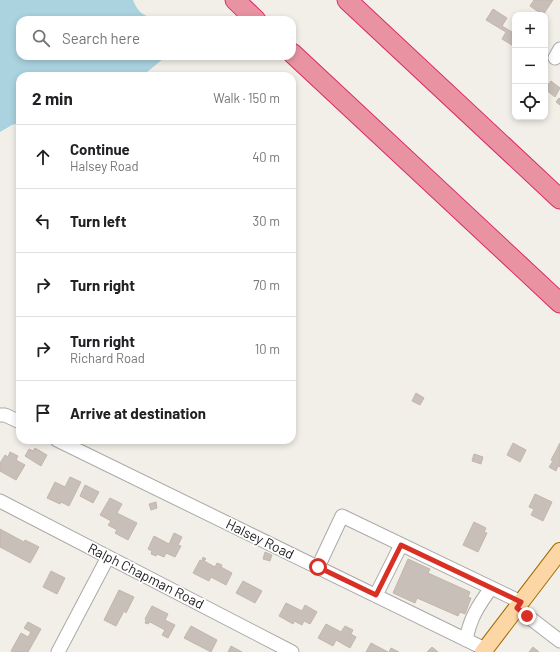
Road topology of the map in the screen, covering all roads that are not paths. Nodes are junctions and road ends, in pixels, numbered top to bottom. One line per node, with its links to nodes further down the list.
1 (235, 0): 3 (highway)
2 (347, 0): 5 (highway)
3 (252, 16)
4 (296, 57): 6 (highway)
5 (560, 199)
6 (560, 303)
7 (0, 415): 8 (street)
8 (16, 420)
9 (65, 444): 14 (street, Halsey Road)
10 (0, 501): 13 (street, Ralph Chapman Road)
11 (401, 545): 14 (street); 15 (street); 16 (street)
12 (560, 551): 17 (main road)
13 (108, 557): 21 (street); 22 (street, Ralph Chapman Road)
14 (318, 567): 16 (street, Halsey Road)
15 (491, 588): 17 (street); 18 (street)
16 (376, 595): 18 (street, Halsey Road)
17 (519, 605): 19 (street); 20 (main road)
18 (466, 640): 20 (street, Halsey Road)
19 (560, 641)
20 (484, 651)
21 (58, 652)
22 (292, 652)

